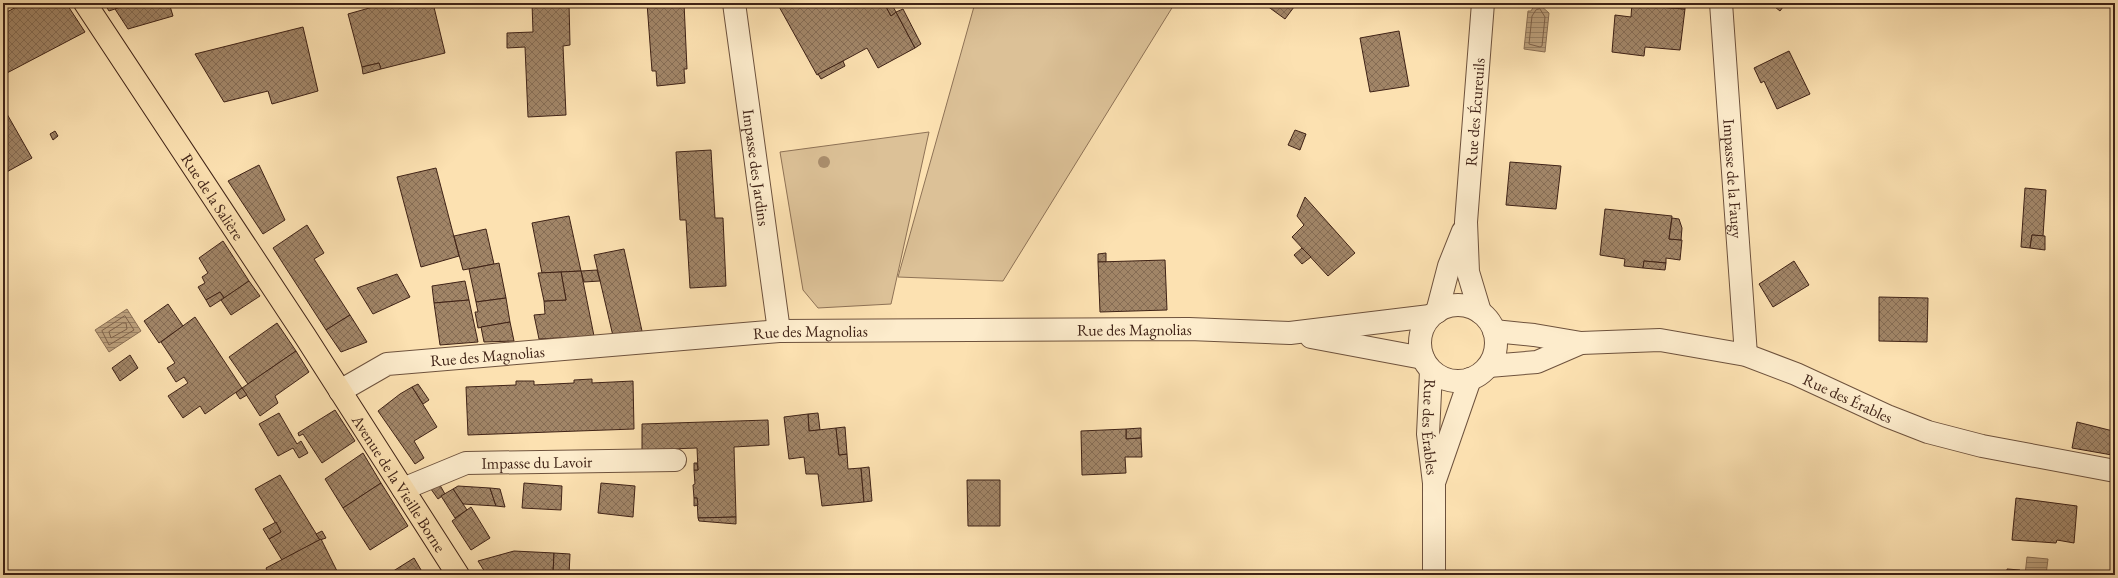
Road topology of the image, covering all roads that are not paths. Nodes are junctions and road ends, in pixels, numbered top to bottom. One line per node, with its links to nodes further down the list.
1 (85, 3): 16 (main road, Rue de la Salière)
2 (734, 3): 8 (street, Impasse des Jardins)
3 (1483, 3): 5 (street, Rue des Écureuils)
4 (1721, 3): 12 (street, Impasse de la Faugy)
5 (1466, 222): 6 (street, Rue des Écureuils); 7 (street, Rue des Écureuils)
6 (1480, 312): 7 (street); 9 (street)
7 (1434, 314): 10 (street, Rue des Magnolias); 13 (street)
8 (779, 331): 10 (street, Rue des Magnolias); 16 (street, Rue des Magnolias)
9 (1494, 331): 11 (street, Rue des Érables); 14 (street)
10 (1290, 333): 13 (street, Rue des Magnolias)
11 (1581, 343): 12 (street, Rue des Érables); 14 (street, Rue des Érables)
12 (1746, 355): 18 (street, Rue des Érables)
13 (1427, 364): 15 (street); 19 (street, Rue des Érables)
14 (1489, 366): 15 (street)
15 (1470, 379): 19 (street, Rue des Érables)
16 (340, 391): 20 (main road, Avenue de la Vieille Borne)
17 (675, 460): 20 (street, Impasse du Lavoir)
18 (2115, 471)
19 (1434, 483): 22 (street, Rue des Érables)
20 (403, 489): 21 (main road, Avenue de la Vieille Borne)
21 (458, 575)
22 (1434, 575)

